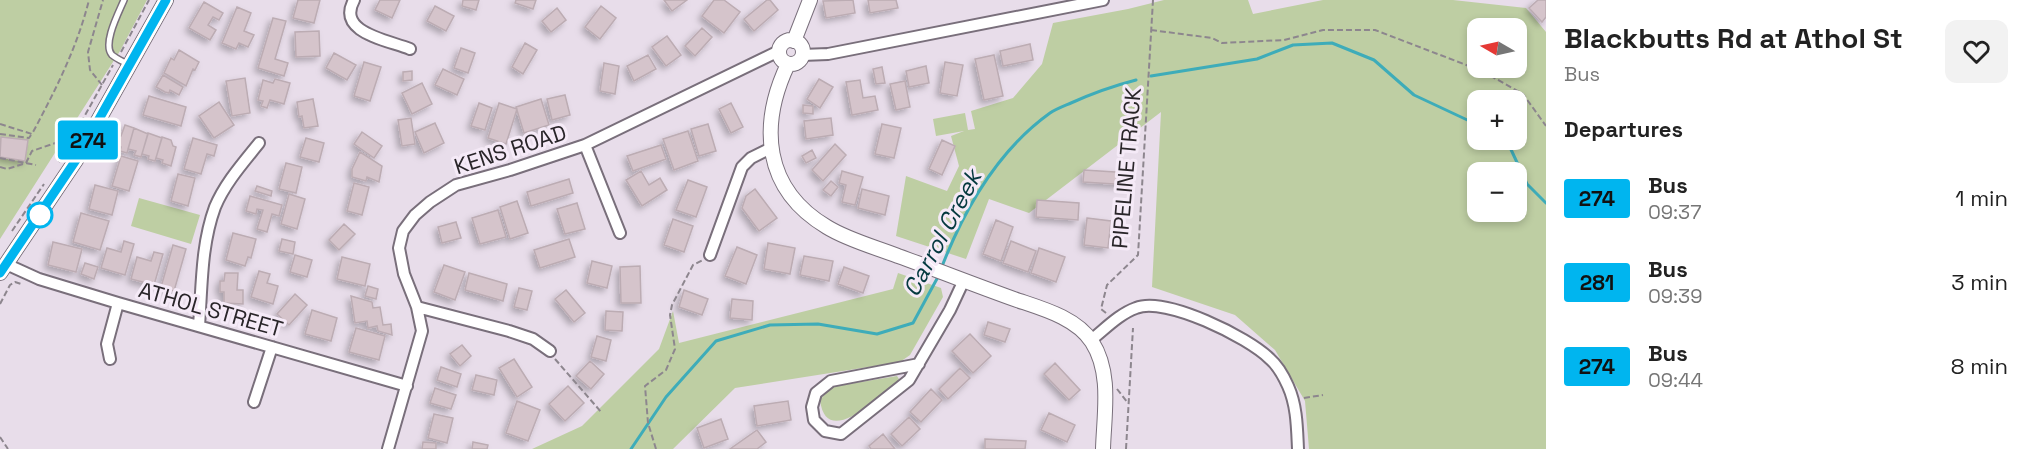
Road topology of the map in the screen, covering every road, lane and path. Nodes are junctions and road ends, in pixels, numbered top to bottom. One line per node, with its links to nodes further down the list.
1 (89, 0): 22 (path)
2 (103, 0): 18 (path)
3 (124, 0): 15 (lane)
4 (149, 0): 15 (path)
5 (166, 0): 17 (street)
6 (354, 0): 12 (street)
7 (810, 0): 11 (street)
8 (1103, 0): 14 (street)
9 (1153, 0): 10 (path, PIPELINE TRACK)
10 (1151, 30): 20 (path); 42 (path, PIPELINE TRACK)
11 (794, 41): 13 (street); 14 (street)
12 (410, 49)
13 (779, 51): 16 (street); 25 (street, KENS ROAD)
14 (802, 55): 16 (street)
15 (117, 58): 17 (lane); 18 (path)
16 (788, 64): 26 (street)
17 (130, 66): 36 (street)
18 (102, 85): 23 (path)
19 (1, 124): 21 (path); 22 (path)
20 (1546, 126)
21 (0, 132): 22 (path)
22 (32, 134)
23 (73, 137): 28 (path); 31 (path)
24 (259, 143): 43 (street)
25 (585, 145): 34 (street); 41 (street, KENS ROAD)
26 (771, 148): 35 (street); 37 (street)
27 (0, 158): 28 (path)
28 (26, 163): 29 (path); 30 (path)
29 (36, 165)
30 (0, 167)
31 (55, 168)
32 (49, 177): 33 (path)
33 (12, 231)
34 (620, 232)
35 (710, 255): 58 (path)
36 (3, 268): 39 (street, ATHOL STREET)
37 (964, 280): 45 (street); 49 (street)
38 (26, 285): 40 (path)
39 (118, 303): 43 (street, ATHOL STREET); 48 (street)
40 (0, 304)
41 (417, 307): 47 (street); 50 (street, KENS ROAD)
42 (1114, 321): 45 (street); 52 (street)
43 (199, 326): 46 (street, ATHOL STREET)
44 (1133, 328): 60 (path)
45 (1091, 340): 59 (street)
46 (272, 347): 50 (street, ATHOL STREET); 53 (street)
47 (550, 351): 54 (path)
48 (110, 359)
49 (919, 364): 49 (street)
50 (406, 386): 57 (street, KENS ROAD)
51 (1323, 395): 52 (path)
52 (1292, 398): 61 (street)
53 (254, 402)
54 (602, 413)
55 (0, 437): 56 (path)
56 (8, 449)
57 (388, 449)
58 (656, 449)
59 (1103, 449)
60 (1126, 449)
61 (1298, 449)

